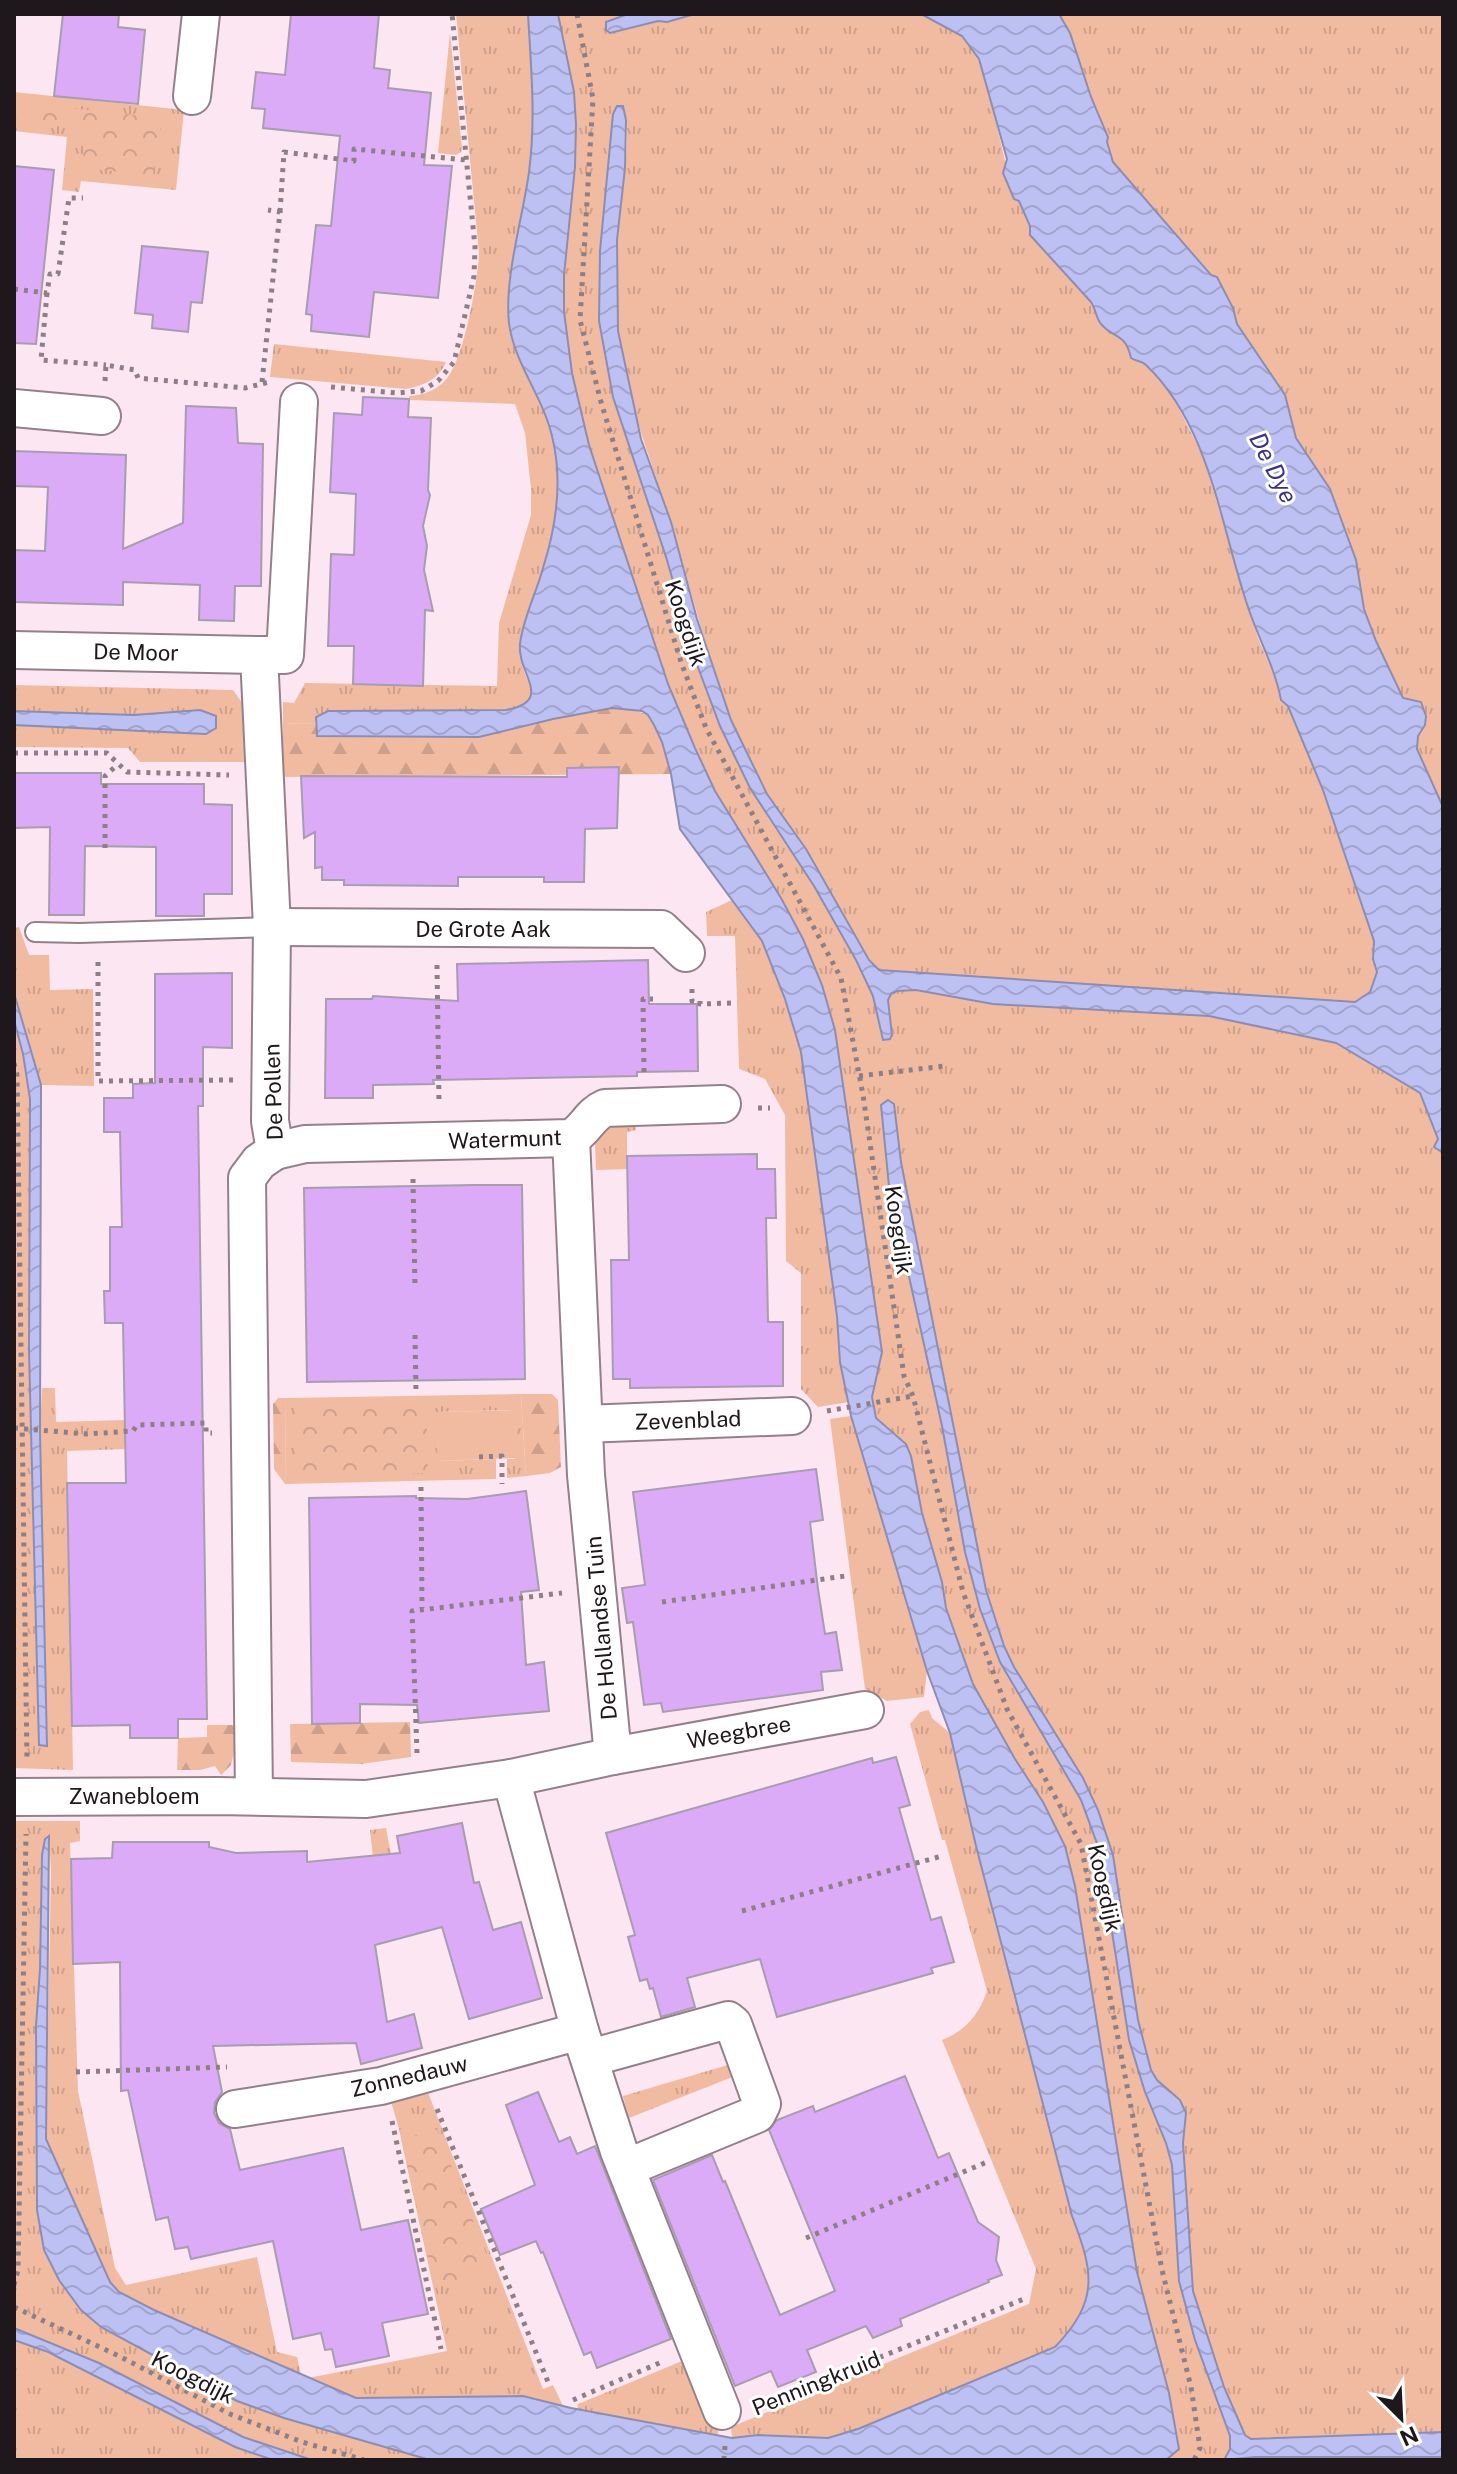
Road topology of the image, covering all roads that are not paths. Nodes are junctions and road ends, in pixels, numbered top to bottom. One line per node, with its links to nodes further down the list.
1 (201, 14): 2 (street)
2 (192, 96)
3 (300, 390): 7 (street)
4 (14, 408): 5 (street)
5 (102, 416)
6 (14, 650): 7 (street, De Moor)
7 (259, 655): 8 (street, De Pollen)
8 (272, 927): 9 (lane); 10 (street, De Grote Aak); 13 (street, De Pollen)
9 (35, 932)
10 (689, 968)
11 (722, 1104): 12 (street, Watermunt)
12 (571, 1138): 13 (street, Watermunt); 15 (street, De Hollandse Tuin)
13 (275, 1151): 19 (street, De Pollen)
14 (792, 1416): 15 (street, Zevenblad)
15 (584, 1424): 17 (street, De Hollandse Tuin)
16 (865, 1710): 17 (street, Weegbree)
17 (613, 1756): 18 (street)
18 (511, 1778): 19 (street); 21 (street, Penningkruid)
19 (254, 1796): 20 (street, Zwanebloem)
20 (21, 1797)
21 (585, 2045): 22 (street, Zonnedauw); 23 (street, Penningkruid); 23 (street, Zonnedauw)
22 (235, 2109)
23 (624, 2162): 24 (street, Penningkruid)
24 (722, 2411)

